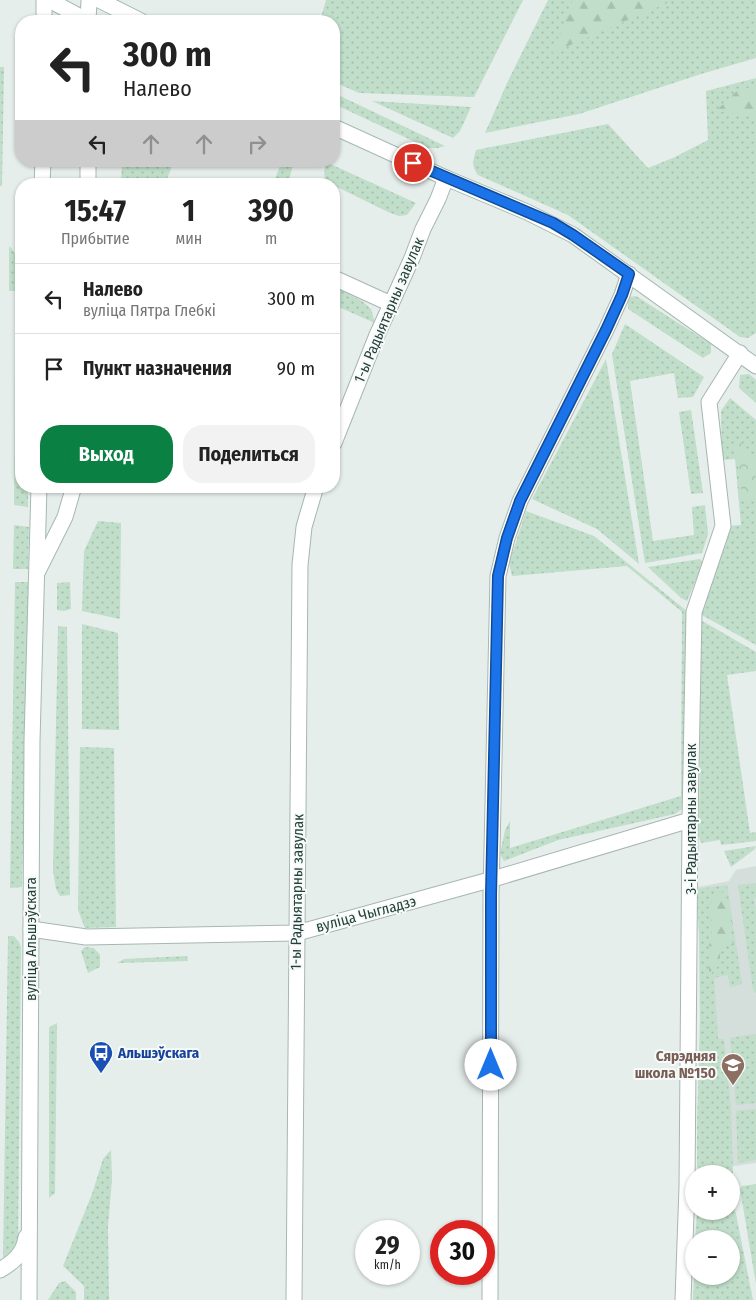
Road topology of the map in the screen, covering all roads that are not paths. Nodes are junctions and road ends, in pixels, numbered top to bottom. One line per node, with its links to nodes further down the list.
1 (44, 0): 5 (street)
2 (49, 0): 6 (street)
3 (89, 0): 7 (street)
4 (99, 0): 8 (street)
5 (44, 15)
6 (77, 15)
7 (88, 15)
8 (129, 15)
9 (340, 130): 10 (street)
10 (446, 178): 11 (street); 13 (street, 1-ы Радыятарны завулак)
11 (629, 274): 14 (street); 22 (street)
12 (340, 281): 13 (street)
13 (391, 304): 16 (street, 1-ы Радыятарны завулак)
14 (740, 353): 15 (street); 21 (street, 3-і Радыятарны завулак)
15 (756, 366)
16 (340, 428)
17 (38, 493): 20 (street, вуліца Альшэўскага)
18 (72, 493): 20 (street, вуліца Альшэўскага)
19 (314, 493): 24 (street, 1-ы Радыятарны завулак)
20 (36, 577): 23 (street, вуліца Альшэўскага)
21 (690, 820): 22 (street, вуліца Чыгладзэ); 30 (street, 3-і Радыятарны завулак)
22 (492, 879): 24 (street, вуліца Чыгладзэ); 29 (street)
23 (31, 930): 24 (street, вуліца Чыгладзэ); 25 (street, вуліца Альшэўскага)
24 (297, 933): 28 (street, 1-ы Радыятарны завулак)
25 (29, 1218): 26 (street); 27 (street, вуліца Альшэўскага)
26 (0, 1270)
27 (29, 1300)
28 (294, 1300)
29 (490, 1300)
30 (683, 1300)

